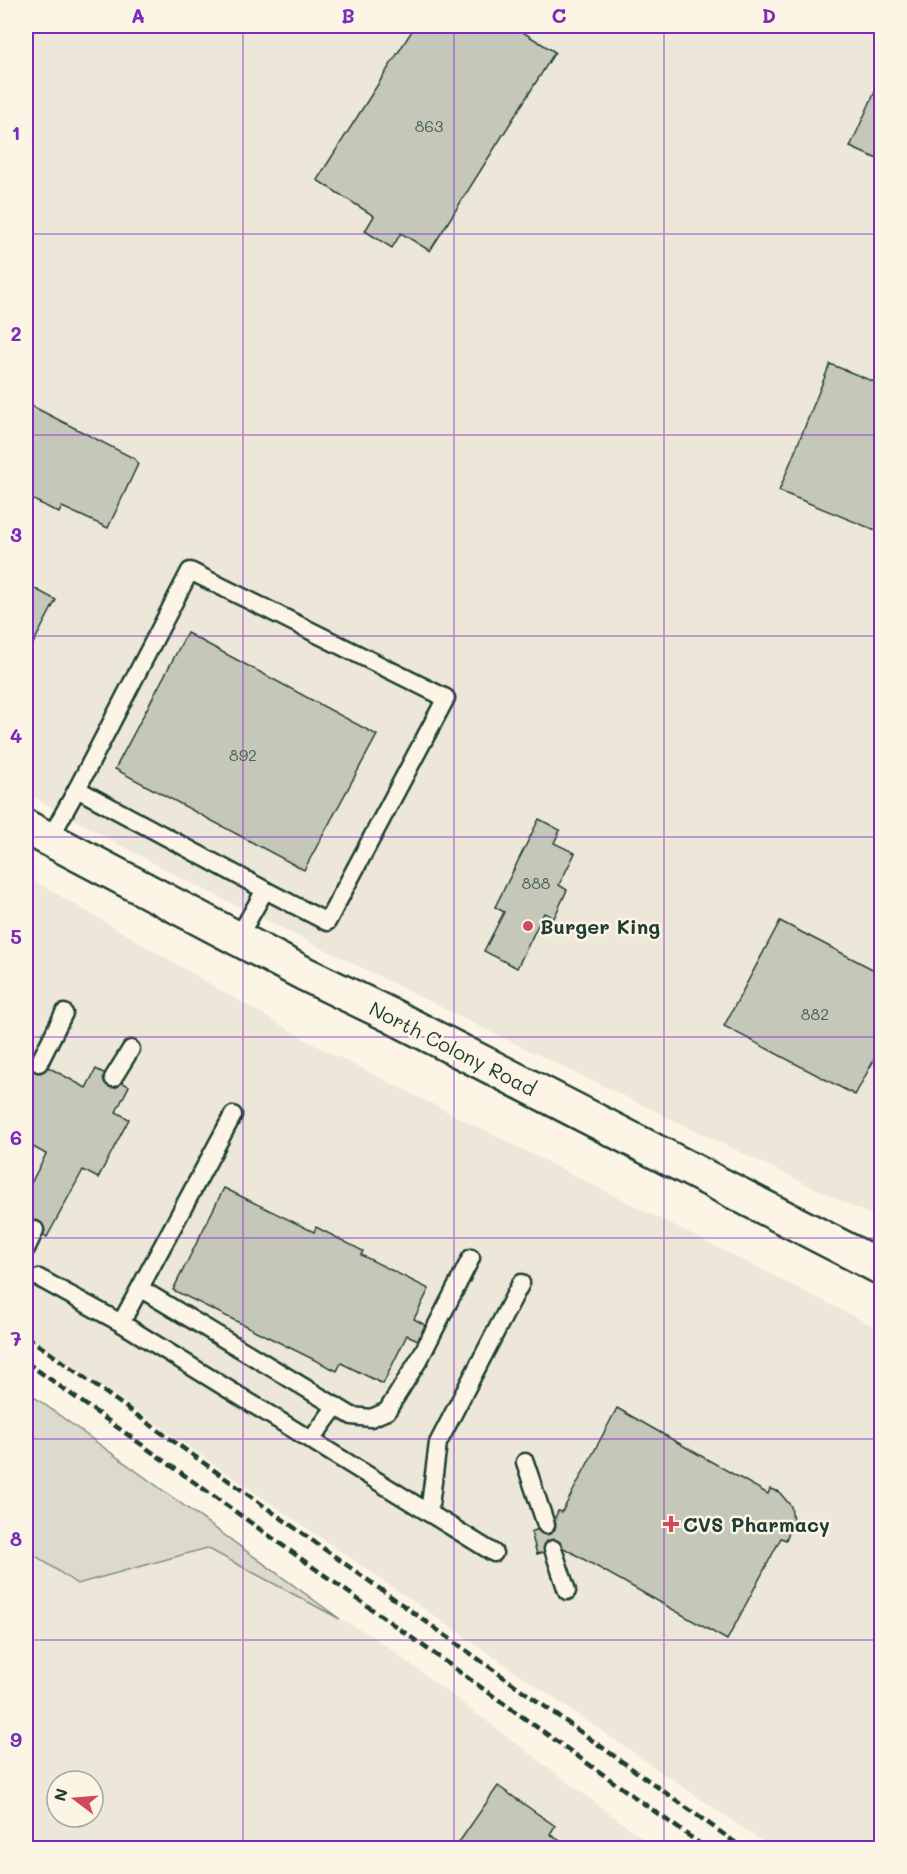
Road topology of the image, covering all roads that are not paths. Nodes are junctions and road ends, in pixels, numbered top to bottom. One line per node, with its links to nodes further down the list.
1 (77, 789): 2 (lane); 3 (lane); 3 (lane)
2 (37, 834): 4 (main road, North Colony Road)
3 (264, 890): 4 (lane)
4 (238, 938): 13 (main road, North Colony Road)
5 (64, 1013): 7 (lane)
6 (131, 1049): 8 (lane)
7 (39, 1063)
8 (113, 1078)
9 (233, 1115): 16 (lane)
10 (35, 1230): 11 (lane)
11 (26, 1249)
12 (471, 1258): 18 (lane)
13 (882, 1268)
14 (39, 1278): 17 (lane)
15 (521, 1283): 21 (lane)
16 (141, 1288): 17 (lane); 18 (lane)
17 (121, 1323): 19 (lane)
18 (336, 1406): 19 (lane)
19 (311, 1440): 21 (lane)
20 (525, 1462): 22 (lane)
21 (429, 1513): 24 (lane)
22 (546, 1525)
23 (553, 1549): 25 (lane)
24 (494, 1553)
25 (567, 1591)

